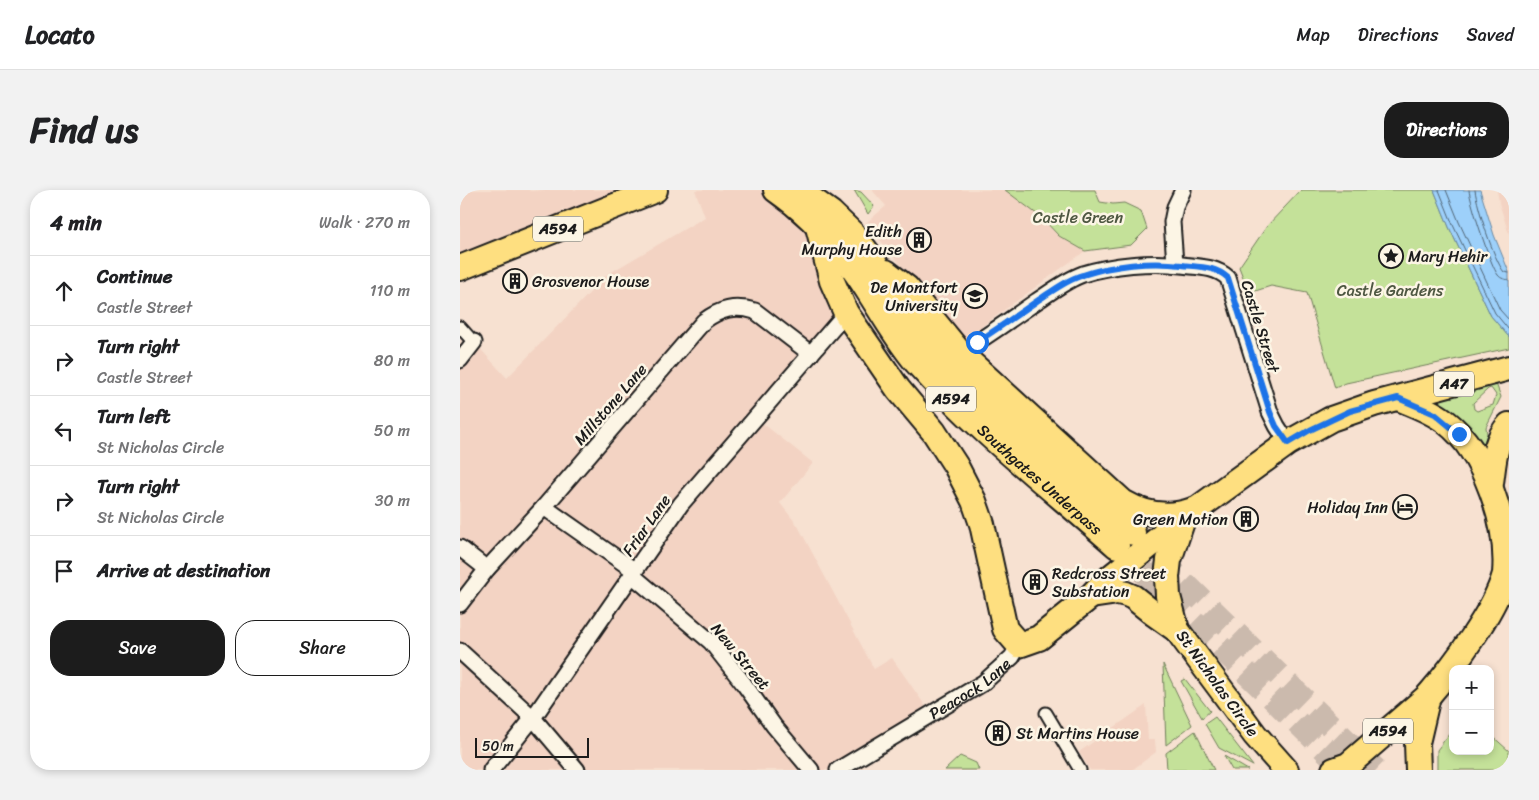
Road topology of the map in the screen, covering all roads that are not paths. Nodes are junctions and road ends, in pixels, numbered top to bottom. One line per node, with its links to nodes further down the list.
1 (655, 190): 8 (main road, A594)
2 (776, 190): 5 (main road, A594)
3 (799, 190): 6 (main road, A594)
4 (1183, 190): 7 (street)
5 (817, 223): 6 (main road, Southgates Underpass / A594); 9 (main road, A594)
6 (875, 263): 21 (main road, A594)
7 (1175, 264): 12 (street, Castle Street); 18 (street, Castle Street)
8 (460, 268)
9 (846, 313): 13 (street, Friar Lane); 29 (main road, A594)
10 (460, 327): 11 (street)
11 (472, 339): 14 (street)
12 (977, 342)
13 (811, 354): 20 (street, Millstone Lane); 25 (street, Friar Lane)
14 (460, 360)
15 (1509, 368): 16 (main road, A47)
16 (1398, 398): 18 (main road, A594); 19 (main road, A594)
17 (1509, 425): 19 (main road)
18 (1288, 443): 21 (main road, A594)
19 (1491, 483): 23 (main road, A594)
20 (544, 507): 24 (street, Millstone Lane); 25 (street, New Street)
21 (1190, 514): 26 (main road, A594); 28 (main road, St Nicholas Circle)
22 (460, 548): 24 (street)
23 (1509, 560): 31 (main road, A594)
24 (487, 569): 27 (street, Millstone Lane)
25 (633, 573): 33 (street, Friar Lane); 37 (street, New Street)
26 (1091, 596): 28 (main road); 29 (main road, Peacock Lane / A594)
27 (460, 604)
28 (1177, 630): 40 (main road, St Nicholas Circle)
29 (1019, 645): 38 (street, Peacock Lane)
30 (460, 651): 33 (street)
31 (1428, 696): 34 (main road, A594); 41 (main road, A594)
32 (1046, 713): 39 (street)
33 (533, 718): 35 (street, Friar Lane); 36 (street)
34 (1343, 768)
35 (491, 770)
36 (577, 770)
37 (811, 770)
38 (838, 770)
39 (1080, 770)
40 (1286, 770)
41 (1418, 770)

